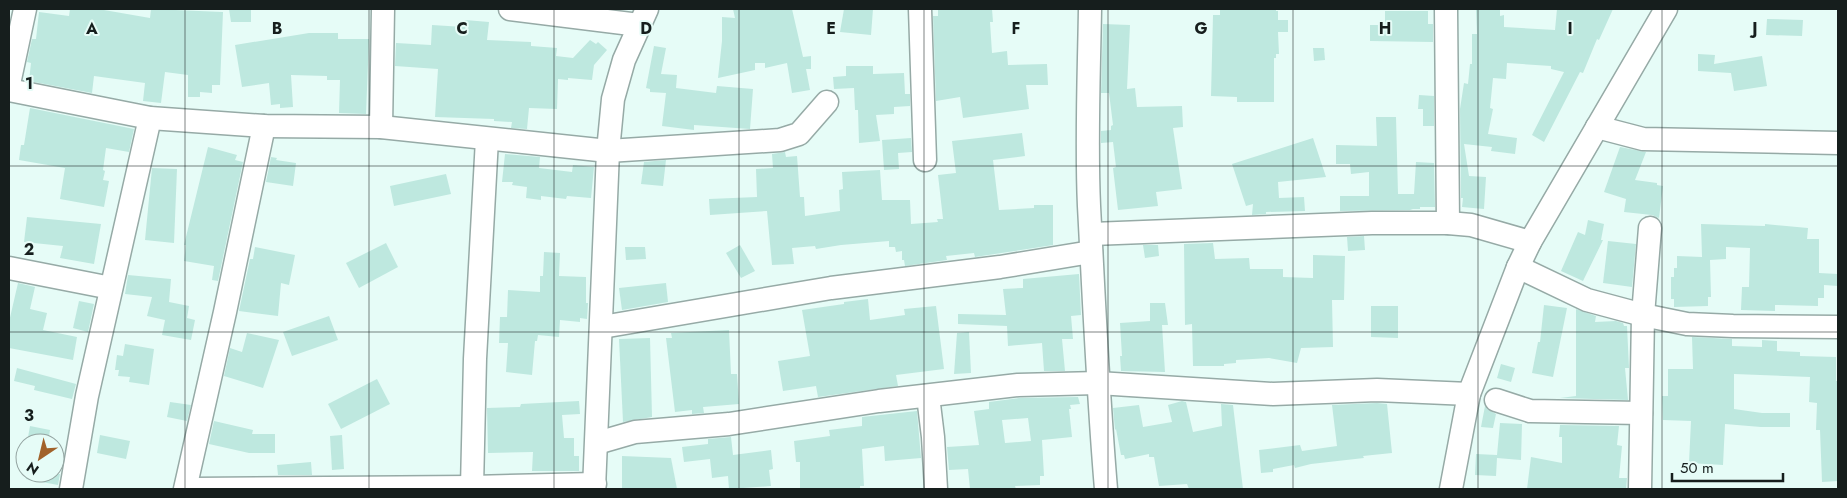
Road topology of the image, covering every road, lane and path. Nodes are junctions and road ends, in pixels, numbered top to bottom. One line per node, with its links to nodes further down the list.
1 (25, 9): 9 (street)
2 (383, 9): 14 (street)
3 (510, 9): 8 (street)
4 (920, 9): 19 (street)
5 (1090, 9): 23 (street)
6 (1446, 9): 20 (street)
7 (1666, 9): 15 (street)
8 (643, 17): 18 (street)
9 (9, 84)
10 (9, 90): 12 (street)
11 (826, 102): 18 (street)
12 (150, 118): 13 (street); 26 (street)
13 (264, 126): 14 (street); 39 (street)
14 (381, 127): 16 (street)
15 (1597, 127): 17 (street); 22 (street)
16 (487, 139): 18 (street); 37 (street)
17 (1838, 144)
18 (608, 151): 28 (street)
19 (925, 160)
20 (1448, 223): 22 (street); 23 (street)
21 (1650, 228): 27 (street)
22 (1530, 242): 24 (street)
23 (1092, 243): 28 (street); 30 (street)
24 (1518, 267): 27 (street); 31 (street)
25 (9, 268): 26 (street)
26 (111, 288): 38 (street)
27 (1643, 315): 29 (street); 34 (street)
28 (602, 327): 35 (street)
29 (1838, 327)
30 (1098, 383): 31 (street); 32 (street); 42 (street)
31 (1469, 394): 43 (street)
32 (928, 396): 35 (street); 41 (street)
33 (1496, 400): 34 (street)
34 (1641, 413): 44 (street)
35 (596, 443): 36 (street)
36 (595, 486): 37 (street)
37 (472, 487): 40 (street)
38 (71, 489)
39 (185, 489)
40 (194, 489)
41 (936, 489)
42 (1106, 489)
43 (1451, 489)
44 (1640, 489)

